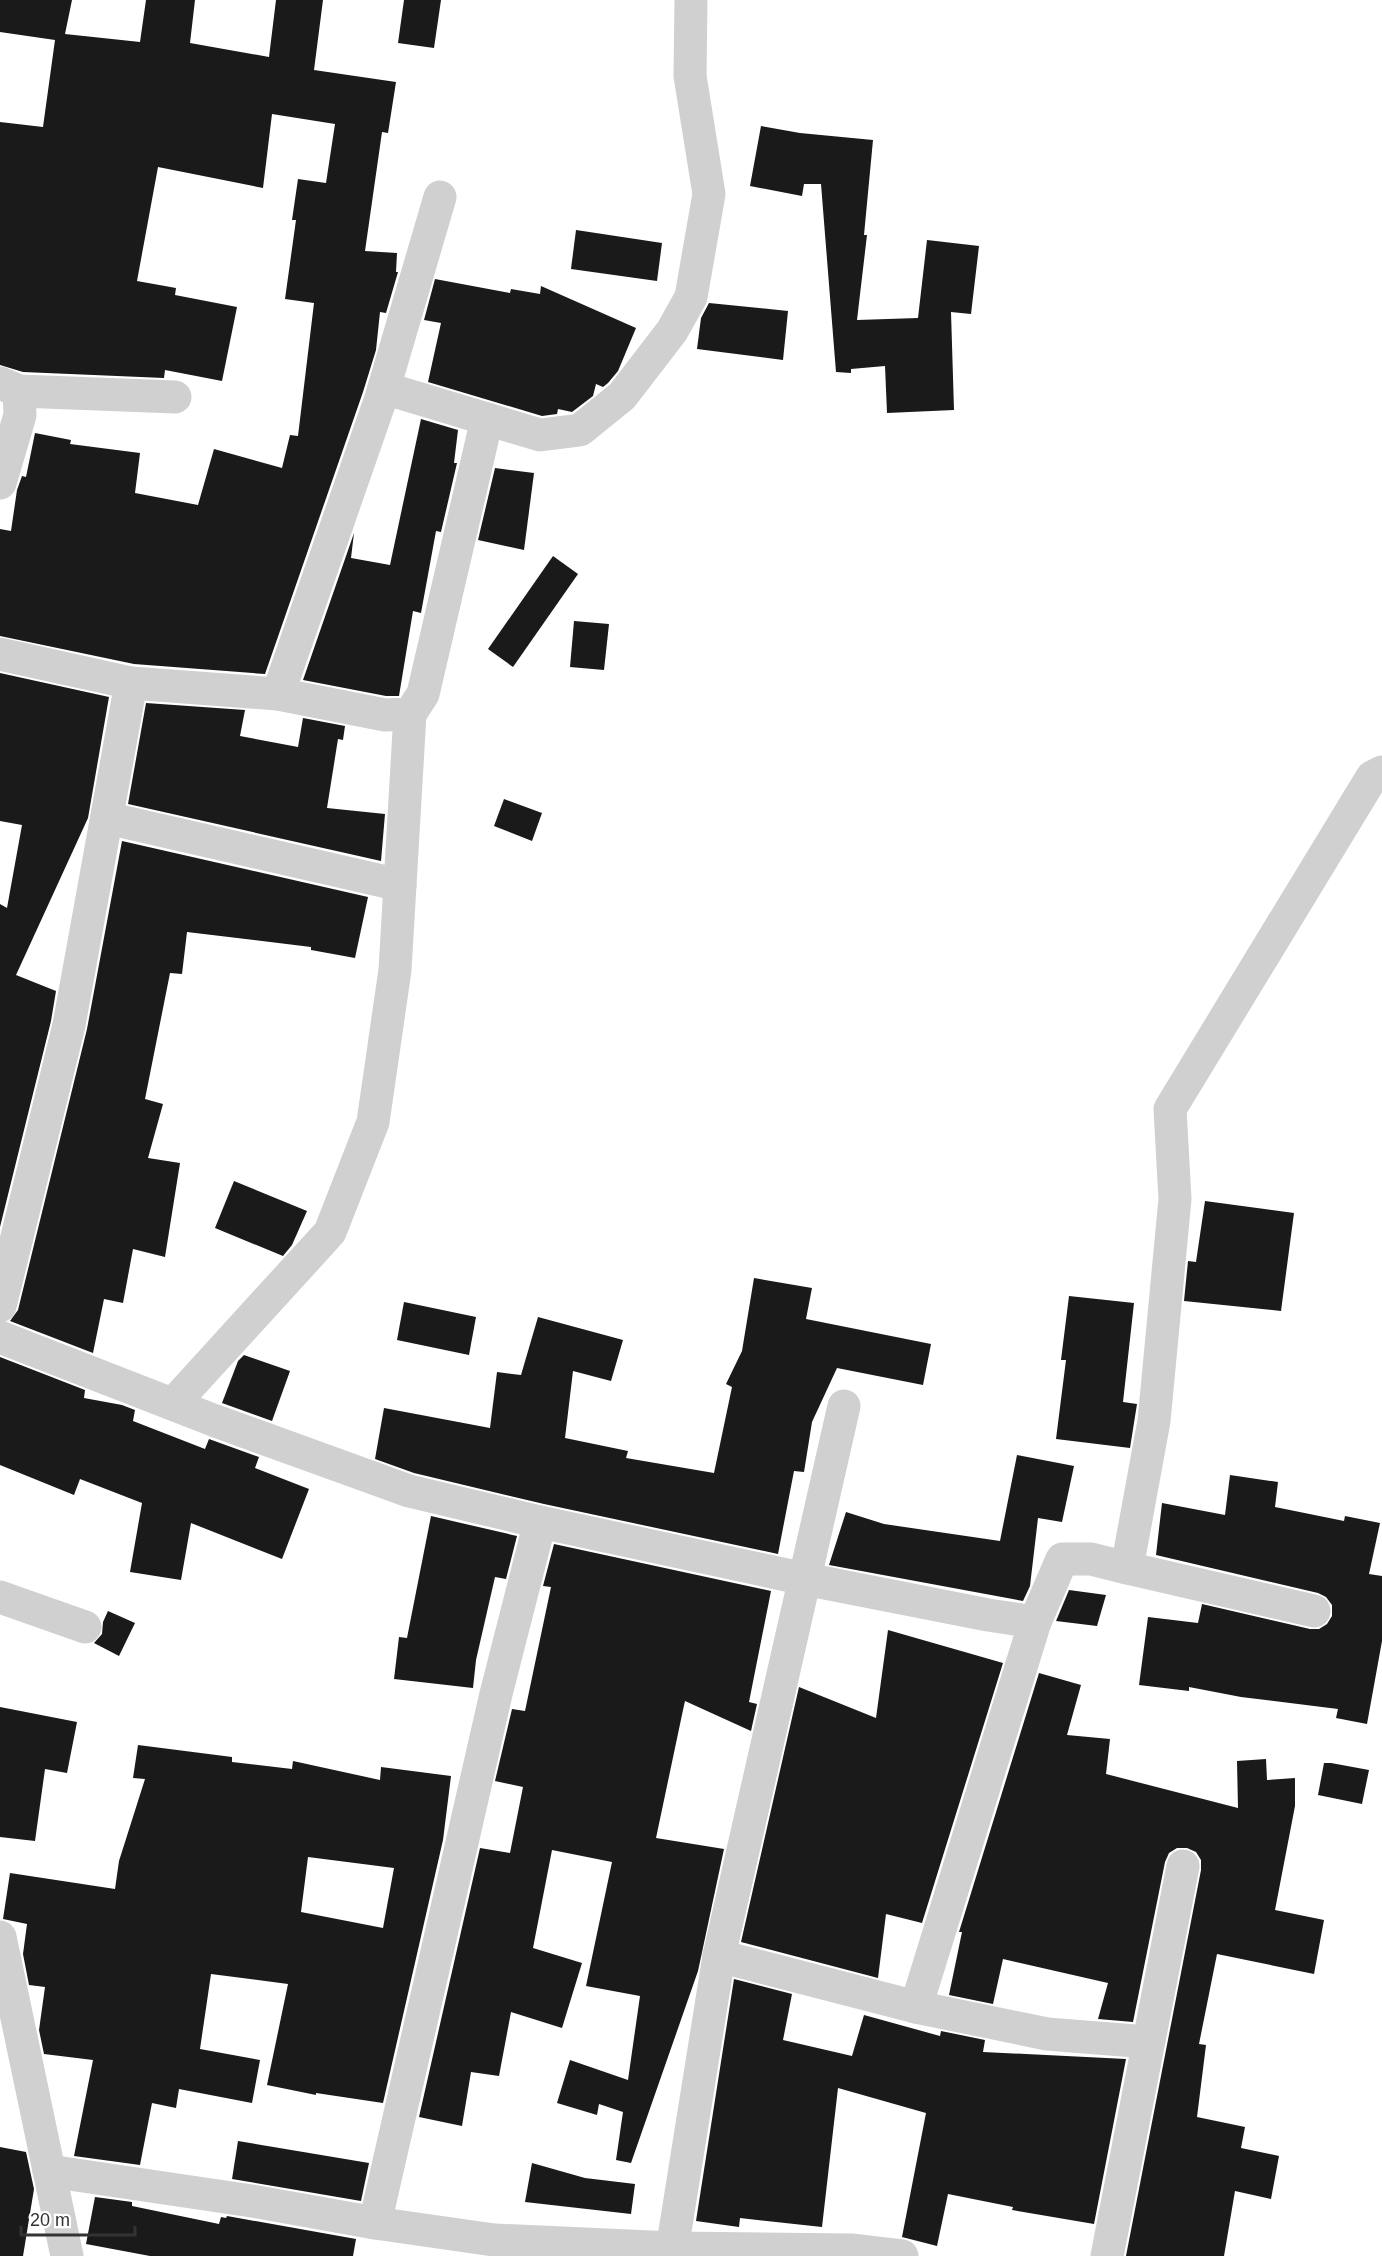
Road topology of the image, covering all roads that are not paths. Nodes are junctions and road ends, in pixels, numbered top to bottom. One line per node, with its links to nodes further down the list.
1 (691, 0): 6 (street)
2 (440, 197): 4 (street)
3 (10, 387): 5 (street); 7 (street)
4 (384, 388): 6 (street); 10 (street)
5 (175, 397)
6 (488, 419): 11 (street)
7 (0, 483)
8 (0, 654): 9 (street)
9 (132, 683): 10 (street); 13 (street)
10 (278, 694): 11 (street)
11 (410, 714): 14 (street)
12 (1382, 772): 20 (street)
13 (107, 818): 14 (street); 15 (street)
14 (400, 885): 17 (street)
15 (0, 1306)
16 (0, 1337): 17 (street)
17 (173, 1404): 19 (street)
18 (844, 1406): 21 (street)
19 (540, 1522): 21 (street); 32 (street)
20 (1127, 1568): 23 (street); 24 (street)
21 (806, 1579): 24 (street); 28 (street)
22 (0, 1597): 25 (street)
23 (1314, 1611)
24 (1035, 1622): 29 (street)
25 (85, 1627)
26 (1183, 1866): 30 (street)
27 (0, 1936): 31 (street)
28 (719, 1956): 29 (street); 33 (street)
29 (916, 2007): 30 (street)
30 (1148, 2042): 36 (street)
31 (49, 2171): 32 (street); 34 (street)
32 (375, 2223): 33 (street)
33 (672, 2252): 35 (street)
34 (67, 2256)
35 (902, 2256)
36 (1107, 2256)

